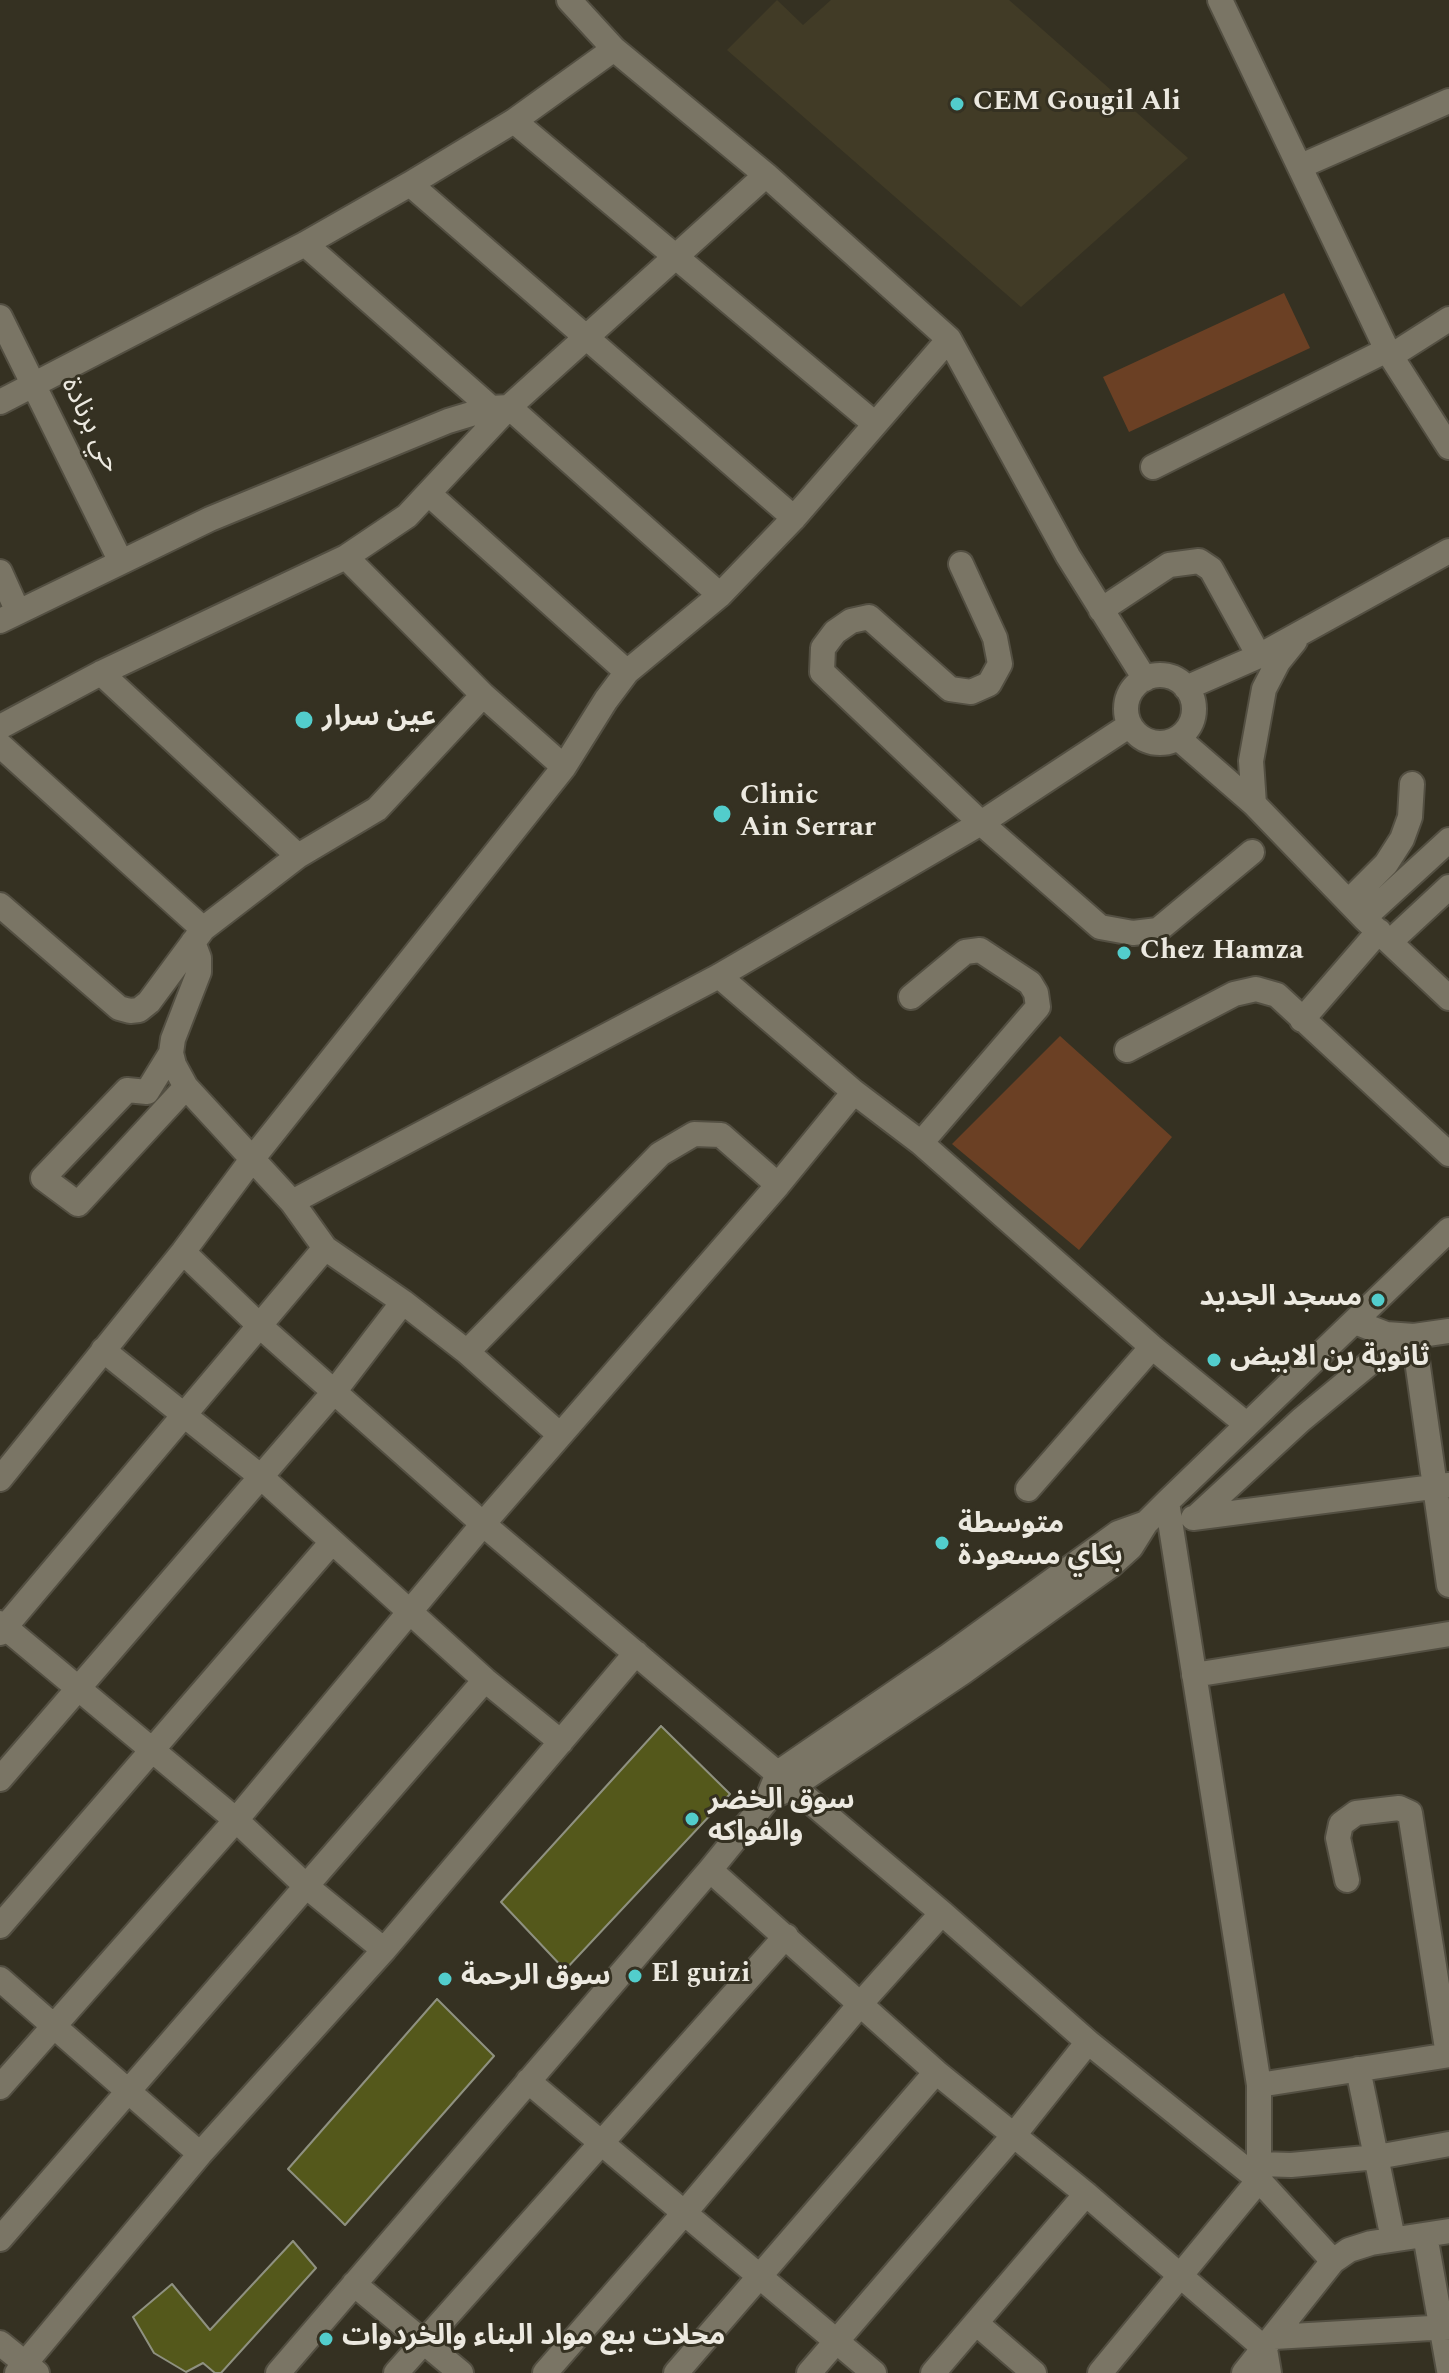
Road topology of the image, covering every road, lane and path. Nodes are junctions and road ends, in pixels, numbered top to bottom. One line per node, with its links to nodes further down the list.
1 (569, 0): 3 (street)
2 (1220, 0): 6 (street)
3 (614, 49): 5 (street); 7 (street)
4 (1449, 101): 6 (street)
5 (514, 121): 8 (street); 10 (street)
6 (1301, 166): 15 (street)
7 (766, 175): 10 (street); 14 (street)
8 (410, 184): 9 (street); 13 (street)
9 (305, 244): 16 (street); 18 (street)
10 (675, 257): 13 (street); 19 (street)
11 (0, 317): 16 (street, حي برنادة)
12 (1449, 319): 15 (street)
13 (587, 337): 18 (street); 23 (street)
14 (949, 339): 19 (street); 30 (street)
15 (1389, 353): 20 (street); 21 (street)
16 (34, 382): 17 (street); 26 (street, حي برنادة)
17 (0, 402)
18 (500, 408): 22 (street); 26 (street); 29 (street)
19 (875, 424): 23 (street)
20 (1449, 447)
21 (1153, 467)
22 (429, 494): 25 (street); 34 (street)
23 (794, 518): 29 (street)
24 (1449, 551): 32 (street)
25 (346, 557): 35 (street); 38 (street)
26 (121, 562): 31 (street)
27 (961, 564): 46 (street)
28 (0, 572): 31 (street)
29 (720, 595): 34 (street)
30 (1101, 610): 33 (street); 36 (street)
31 (9, 616)
32 (1299, 635): 33 (street); 45 (street)
33 (1259, 656): 37 (street)
34 (627, 672): 43 (street)
35 (101, 673): 40 (street); 49 (street)
36 (1145, 679): 37 (street); 39 (street)
37 (1186, 688): 41 (street)
38 (483, 695): 43 (street); 49 (street)
39 (1130, 725): 41 (street); 46 (street)
40 (0, 727)
41 (1178, 738): 45 (street)
42 (0, 745): 53 (street)
43 (564, 767): 64 (street)
44 (1412, 784): 52 (street)
45 (1254, 804): 52 (street)
46 (981, 823): 48 (street); 54 (street)
47 (1449, 840): 52 (street)
48 (1252, 852)
49 (298, 856): 53 (street)
50 (1449, 887): 52 (street)
51 (0, 905): 53 (street)
52 (1371, 923): 56 (street); 57 (street)
53 (198, 936): 59 (street)
54 (719, 976): 61 (street); 66 (street)
55 (911, 997): 62 (street)
56 (1449, 998)
57 (1302, 1020): 58 (street); 63 (street)
58 (1127, 1050)
59 (171, 1053): 60 (street); 60 (street)
60 (186, 1087): 64 (street)
61 (854, 1092): 62 (street); 65 (street)
62 (921, 1143): 74 (street)
63 (1449, 1154)
64 (253, 1158): 66 (street); 69 (street)
65 (778, 1185): 76 (street); 80 (street)
66 (292, 1202): 68 (street)
67 (1449, 1230): 71 (street)
68 (325, 1248): 70 (street); 72 (street)
69 (183, 1252): 72 (street); 75 (street)
70 (403, 1302): 76 (street); 77 (street)
71 (1355, 1322): 73 (street); 79 (street)
72 (260, 1326): 77 (street); 78 (street)
73 (1449, 1331)
74 (1152, 1347): 79 (street); 84 (street)
75 (103, 1350): 78 (street); 82 (street)
76 (467, 1352): 80 (street)
77 (334, 1392): 81 (street); 87 (street)
78 (182, 1415): 81 (street); 91 (street)
79 (1246, 1424): 85 (street)
80 (560, 1435): 87 (street)
81 (260, 1476): 88 (street); 96 (street)
82 (0, 1479)
83 (1441, 1486): 86 (street); 86 (street); 89 (street)
84 (1028, 1489)
85 (1169, 1514): 86 (street); 94 (street); 100 (street)
86 (1196, 1517)
87 (483, 1524): 90 (street); 93 (street)
88 (332, 1542): 90 (street); 98 (street)
89 (1449, 1585)
90 (410, 1612): 95 (street); 101 (street)
91 (2, 1628): 96 (street)
92 (1449, 1634): 94 (street)
93 (636, 1653): 97 (street); 100 (street)
94 (1194, 1675): 117 (street)
95 (485, 1680): 97 (street); 104 (street)
96 (78, 1690): 98 (street); 99 (street)
97 (561, 1742): 108 (street)
98 (153, 1749): 101 (street); 106 (street)
99 (0, 1779)
100 (785, 1780): 102 (street); 105 (street)
101 (236, 1820): 104 (street); 111 (street)
102 (710, 1870): 107 (street); 116 (street)
103 (1347, 1880): 113 (street)
104 (306, 1886): 108 (street); 119 (street)
105 (942, 1913): 110 (street); 112 (street)
106 (0, 1926)
107 (786, 1936): 110 (street); 121 (street)
108 (384, 1950): 123 (street)
109 (0, 1979): 111 (street)
110 (862, 2002): 115 (street); 127 (street)
111 (53, 2026): 118 (street); 119 (street)
112 (1088, 2042): 120 (street); 125 (street)
113 (1449, 2055): 114 (street)
114 (1358, 2069): 117 (street); 124 (street)
115 (936, 2072): 120 (street); 132 (street)
116 (528, 2081): 121 (street); 134 (street)
117 (1259, 2085): 125 (street)
118 (0, 2087)
119 (128, 2091): 123 (street); 129 (street)
120 (1014, 2135): 126 (street); 138 (street)
121 (601, 2144): 127 (street); 137 (street)
122 (1449, 2144): 124 (street)
123 (200, 2154): 141 (street)
124 (1377, 2157): 125 (street); 130 (street)
125 (1259, 2172): 131 (street); 133 (street)
126 (1086, 2194): 133 (street); 135 (street)
127 (686, 2211): 132 (street); 146 (street)
128 (1437, 2233): 130 (street); 136 (street)
129 (0, 2239)
130 (1393, 2239): 131 (street)
131 (1333, 2261): 140 (street)
132 (760, 2275): 138 (street); 147 (street)
133 (1179, 2275): 140 (street); 152 (street)
134 (354, 2284): 137 (street); 143 (street)
135 (976, 2323): 150 (street); 151 (street)
136 (1446, 2328): 140 (street); 142 (street)
137 (424, 2342): 144 (street); 145 (street)
138 (836, 2342): 148 (street); 149 (street)
139 (0, 2343): 141 (street)
140 (1269, 2353): 153 (street)
141 (27, 2370)
142 (1449, 2370)
143 (278, 2373)
144 (396, 2373)
145 (461, 2373)
146 (545, 2373)
147 (676, 2373)
148 (809, 2373)
149 (874, 2373)
150 (933, 2373)
151 (1034, 2373)
152 (1100, 2373)
153 (1244, 2373)

